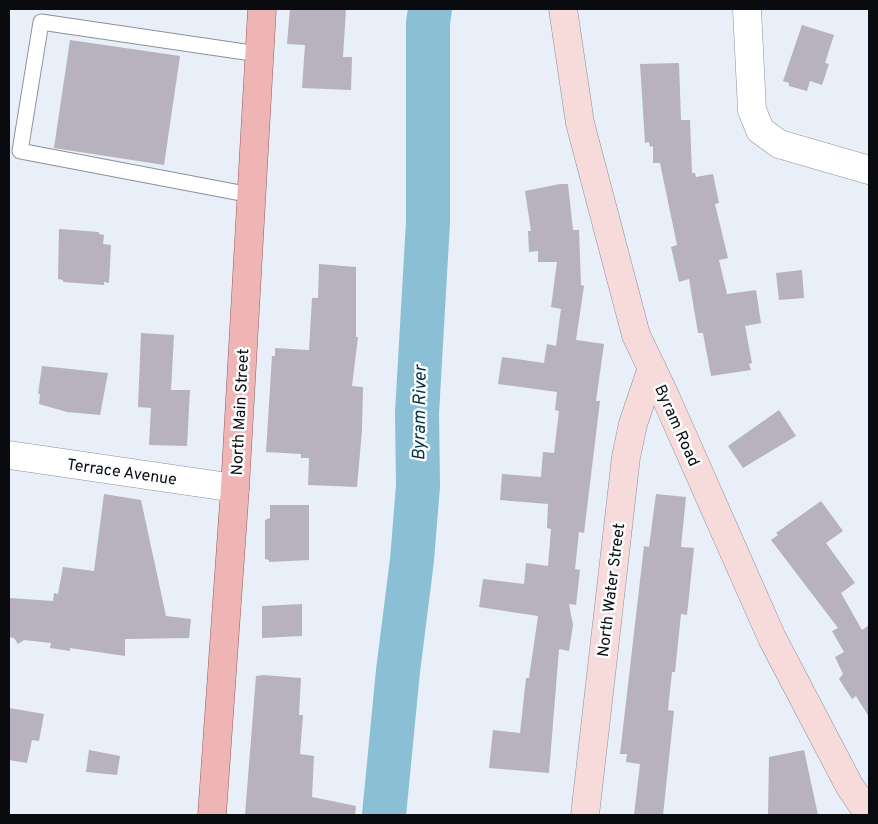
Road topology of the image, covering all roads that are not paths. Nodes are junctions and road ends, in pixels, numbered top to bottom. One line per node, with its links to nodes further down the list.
1 (262, 9): 4 (main road, North Main Street)
2 (563, 9): 7 (main road, Byram Road)
3 (747, 9): 5 (street)
4 (260, 54): 6 (main road, North Main Street); 6 (lane)
5 (869, 170)
6 (251, 195): 9 (main road, North Main Street)
7 (652, 368): 11 (main road, North Water Street); 12 (main road, Byram Road)
8 (9, 455): 9 (street, Terrace Avenue)
9 (235, 488): 10 (main road, North Main Street)
10 (212, 815)
11 (585, 815)
12 (869, 815)

